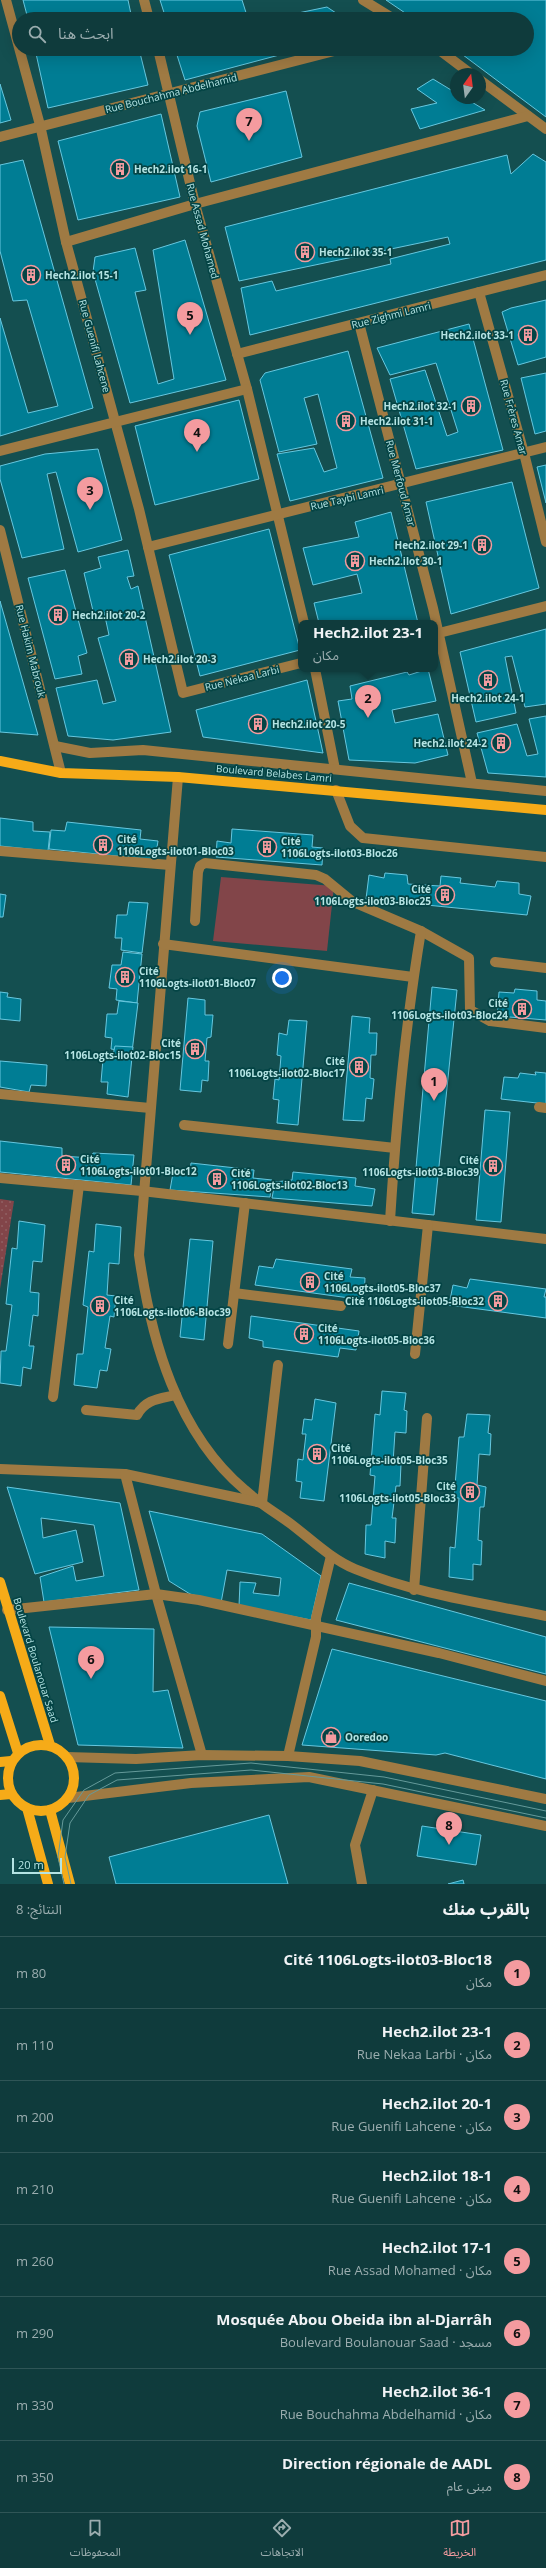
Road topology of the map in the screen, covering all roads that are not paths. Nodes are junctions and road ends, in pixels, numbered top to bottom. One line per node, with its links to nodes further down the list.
1 (6, 0): 6 (street, Rue Guenifi Lahcene)
2 (144, 0): 4 (street)
3 (363, 0): 5 (street)
4 (147, 12)
5 (383, 12)
6 (4, 13): 7 (street, Rue Guenifi Lahcene)
7 (12, 38)
8 (18, 56): 16 (street, Rue Guenifi Lahcene)
9 (160, 56): 14 (street, Rue Assad Mohamed)
10 (315, 56): 14 (street, Rue Bouchahma Abdelhamid)
11 (447, 56): 12 (street)
12 (463, 68)
13 (486, 84): 15 (street)
14 (170, 93): 16 (street, Rue Bouchahma Abdelhamid); 19 (street, Rue Assad Mohamed)
15 (528, 116): 17 (street); 19 (street)
16 (40, 125): 18 (street, Rue Bouchahma Abdelhamid); 20 (street, Rue Guenifi Lahcene)
17 (546, 129)
18 (0, 136)
19 (195, 204): 20 (street); 24 (street, Rue Assad Mohamed)
20 (66, 242): 26 (street, Rue Guenifi Lahcene)
21 (546, 275): 22 (street, Rue Zighmi Lamri)
22 (479, 292): 23 (street, Rue Zighmi Lamri); 29 (street, Rue Frères Amar)
23 (359, 323): 24 (street, Rue Zighmi Lamri); 30 (street, Rue Merfoud Amar)
24 (237, 354): 25 (street, Rue Assad Mohamed)
25 (247, 390): 26 (street); 31 (street, Rue Assad Mohamed)
26 (116, 422): 28 (street); 34 (street, Rue Guenifi Lahcene)
27 (546, 447): 29 (street, Rue Taybi Lamri)
28 (0, 451)
29 (524, 454): 30 (street, Rue Taybi Lamri); 33 (street, Rue Frères Amar)
30 (402, 485): 31 (street, Rue Taybi Lamri); 37 (street, Rue Merfoud Amar)
31 (277, 515): 34 (street, Rue Taybi Lamri); 36 (street, Rue Assad Mohamed)
32 (0, 530): 43 (street, Rue Hakim Mabrouk)
33 (546, 542)
34 (148, 547): 42 (street, Rue Guenifi Lahcene)
35 (546, 606): 38 (street)
36 (303, 620)
37 (434, 620)
38 (438, 633)
39 (438, 637): 48 (street, Rue Merfoud Amar)
40 (298, 664): 42 (street, Rue Nekaa Larbi)
41 (316, 672): 45 (street)
42 (183, 693)
43 (55, 746): 45 (street); 46 (street, Rue Hakim Mabrouk)
44 (0, 761): 46 (main road, Boulevard Belabes Lamri)
45 (336, 769): 48 (street)
46 (61, 773): 47 (main road, Boulevard Belabes Lamri)
47 (178, 777): 49 (main road, Boulevard Belabes Lamri); 54 (street)
48 (472, 783): 50 (street)
49 (336, 790): 51 (main road, Boulevard Belabes Lamri); 53 (street)
50 (546, 791)
51 (546, 810)
52 (0, 851): 54 (street)
53 (546, 857)
54 (170, 865): 57 (street)
55 (195, 921): 56 (street)
56 (421, 931): 60 (street); 61 (street)
57 (163, 944): 60 (street); 63 (street)
58 (495, 962): 59 (street)
59 (546, 968)
60 (413, 977): 65 (street)
61 (546, 1028)
62 (0, 1094): 63 (street)
63 (150, 1108): 68 (street)
64 (184, 1125): 65 (street)
65 (394, 1148): 70 (street)
66 (0, 1178): 67 (street)
67 (79, 1185): 68 (street); 79 (street)
68 (142, 1191): 69 (street); 78 (street)
69 (245, 1203): 70 (street); 73 (street)
70 (390, 1220): 71 (street)
71 (428, 1225): 72 (street); 76 (street)
72 (546, 1239)
73 (234, 1293): 74 (street); 75 (street)
74 (341, 1306)
75 (228, 1344)
76 (414, 1354)
77 (278, 1365): 84 (street)
78 (176, 1395): 80 (street); 84 (street)
79 (53, 1397)
80 (86, 1410)
81 (428, 1418): 87 (street)
82 (0, 1468): 83 (street)
83 (125, 1474): 84 (street); 88 (street)
84 (262, 1503): 85 (street)
85 (331, 1556): 87 (street); 91 (street)
86 (0, 1582): 89 (main road, Boulevard Boulanouar Saad)
87 (414, 1590): 90 (street)
88 (156, 1594): 89 (street); 91 (street); 96 (street)
89 (8, 1610): 94 (main road, Boulevard Boulanouar Saad)
90 (546, 1616)
91 (317, 1625): 92 (street); 97 (street)
92 (546, 1681)
93 (0, 1696): 95 (main road)
94 (50, 1746): 95 (main road); 98 (main road)
95 (18, 1753): 99 (main road)
96 (202, 1756): 97 (street); 98 (street)
97 (288, 1756): 105 (street)
98 (67, 1757): 104 (main road)
99 (12, 1761): 100 (main road); 102 (main road)
100 (0, 1762)
101 (373, 1790): 104 (street); 108 (street); 111 (street)
102 (11, 1794): 103 (main road); 106 (main road)
103 (0, 1795)
104 (68, 1798): 107 (main road)
105 (546, 1799)
106 (27, 1808): 107 (main road); 109 (main road)
107 (50, 1810): 110 (main road)
108 (546, 1826)
109 (48, 1884)
110 (70, 1884)
111 (362, 1884)

